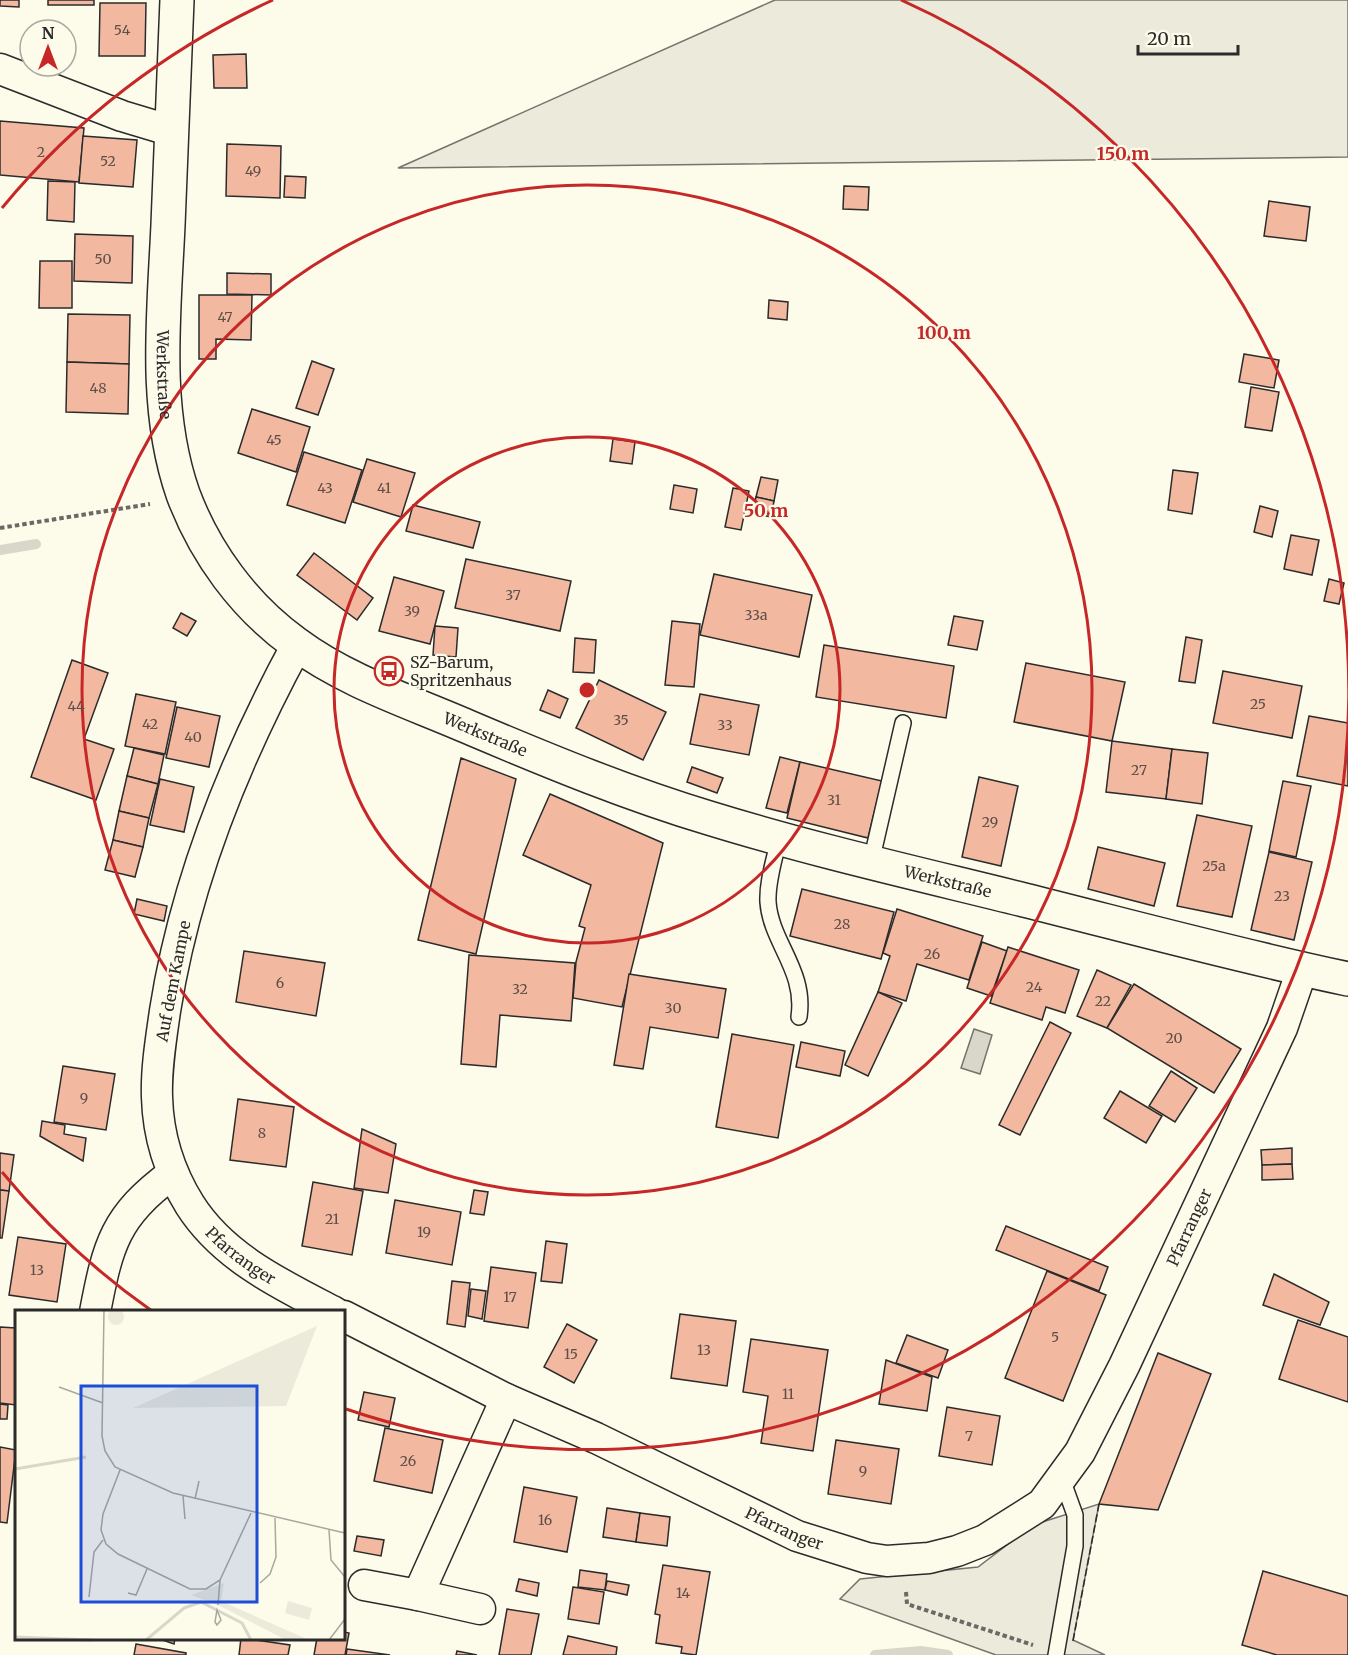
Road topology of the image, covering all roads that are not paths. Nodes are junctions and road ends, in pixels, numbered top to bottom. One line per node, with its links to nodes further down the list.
1 (177, 0): 3 (main road, Werkstraße)
2 (0, 69): 3 (street)
3 (172, 131): 4 (main road, Werkstraße)
4 (297, 645): 6 (main road, Werkstraße); 11 (street, Auf dem Kampe)
5 (903, 723): 7 (lane)
6 (779, 838): 7 (main road, Werkstraße); 10 (lane)
7 (871, 862): 8 (main road, Werkstraße)
8 (1302, 970): 9 (main road, Werkstraße); 16 (street, Pfarranger)
9 (1348, 980)
10 (799, 1017)
11 (172, 1174): 12 (street); 13 (street, Pfarranger)
12 (95, 1310)
13 (332, 1310)
14 (345, 1317): 15 (street, Pfarranger)
15 (506, 1399): 16 (street, Pfarranger); 18 (street)
16 (1062, 1479): 20 (lane)
17 (364, 1585): 18 (street)
18 (418, 1595): 19 (street)
19 (480, 1609)
20 (1057, 1654)

